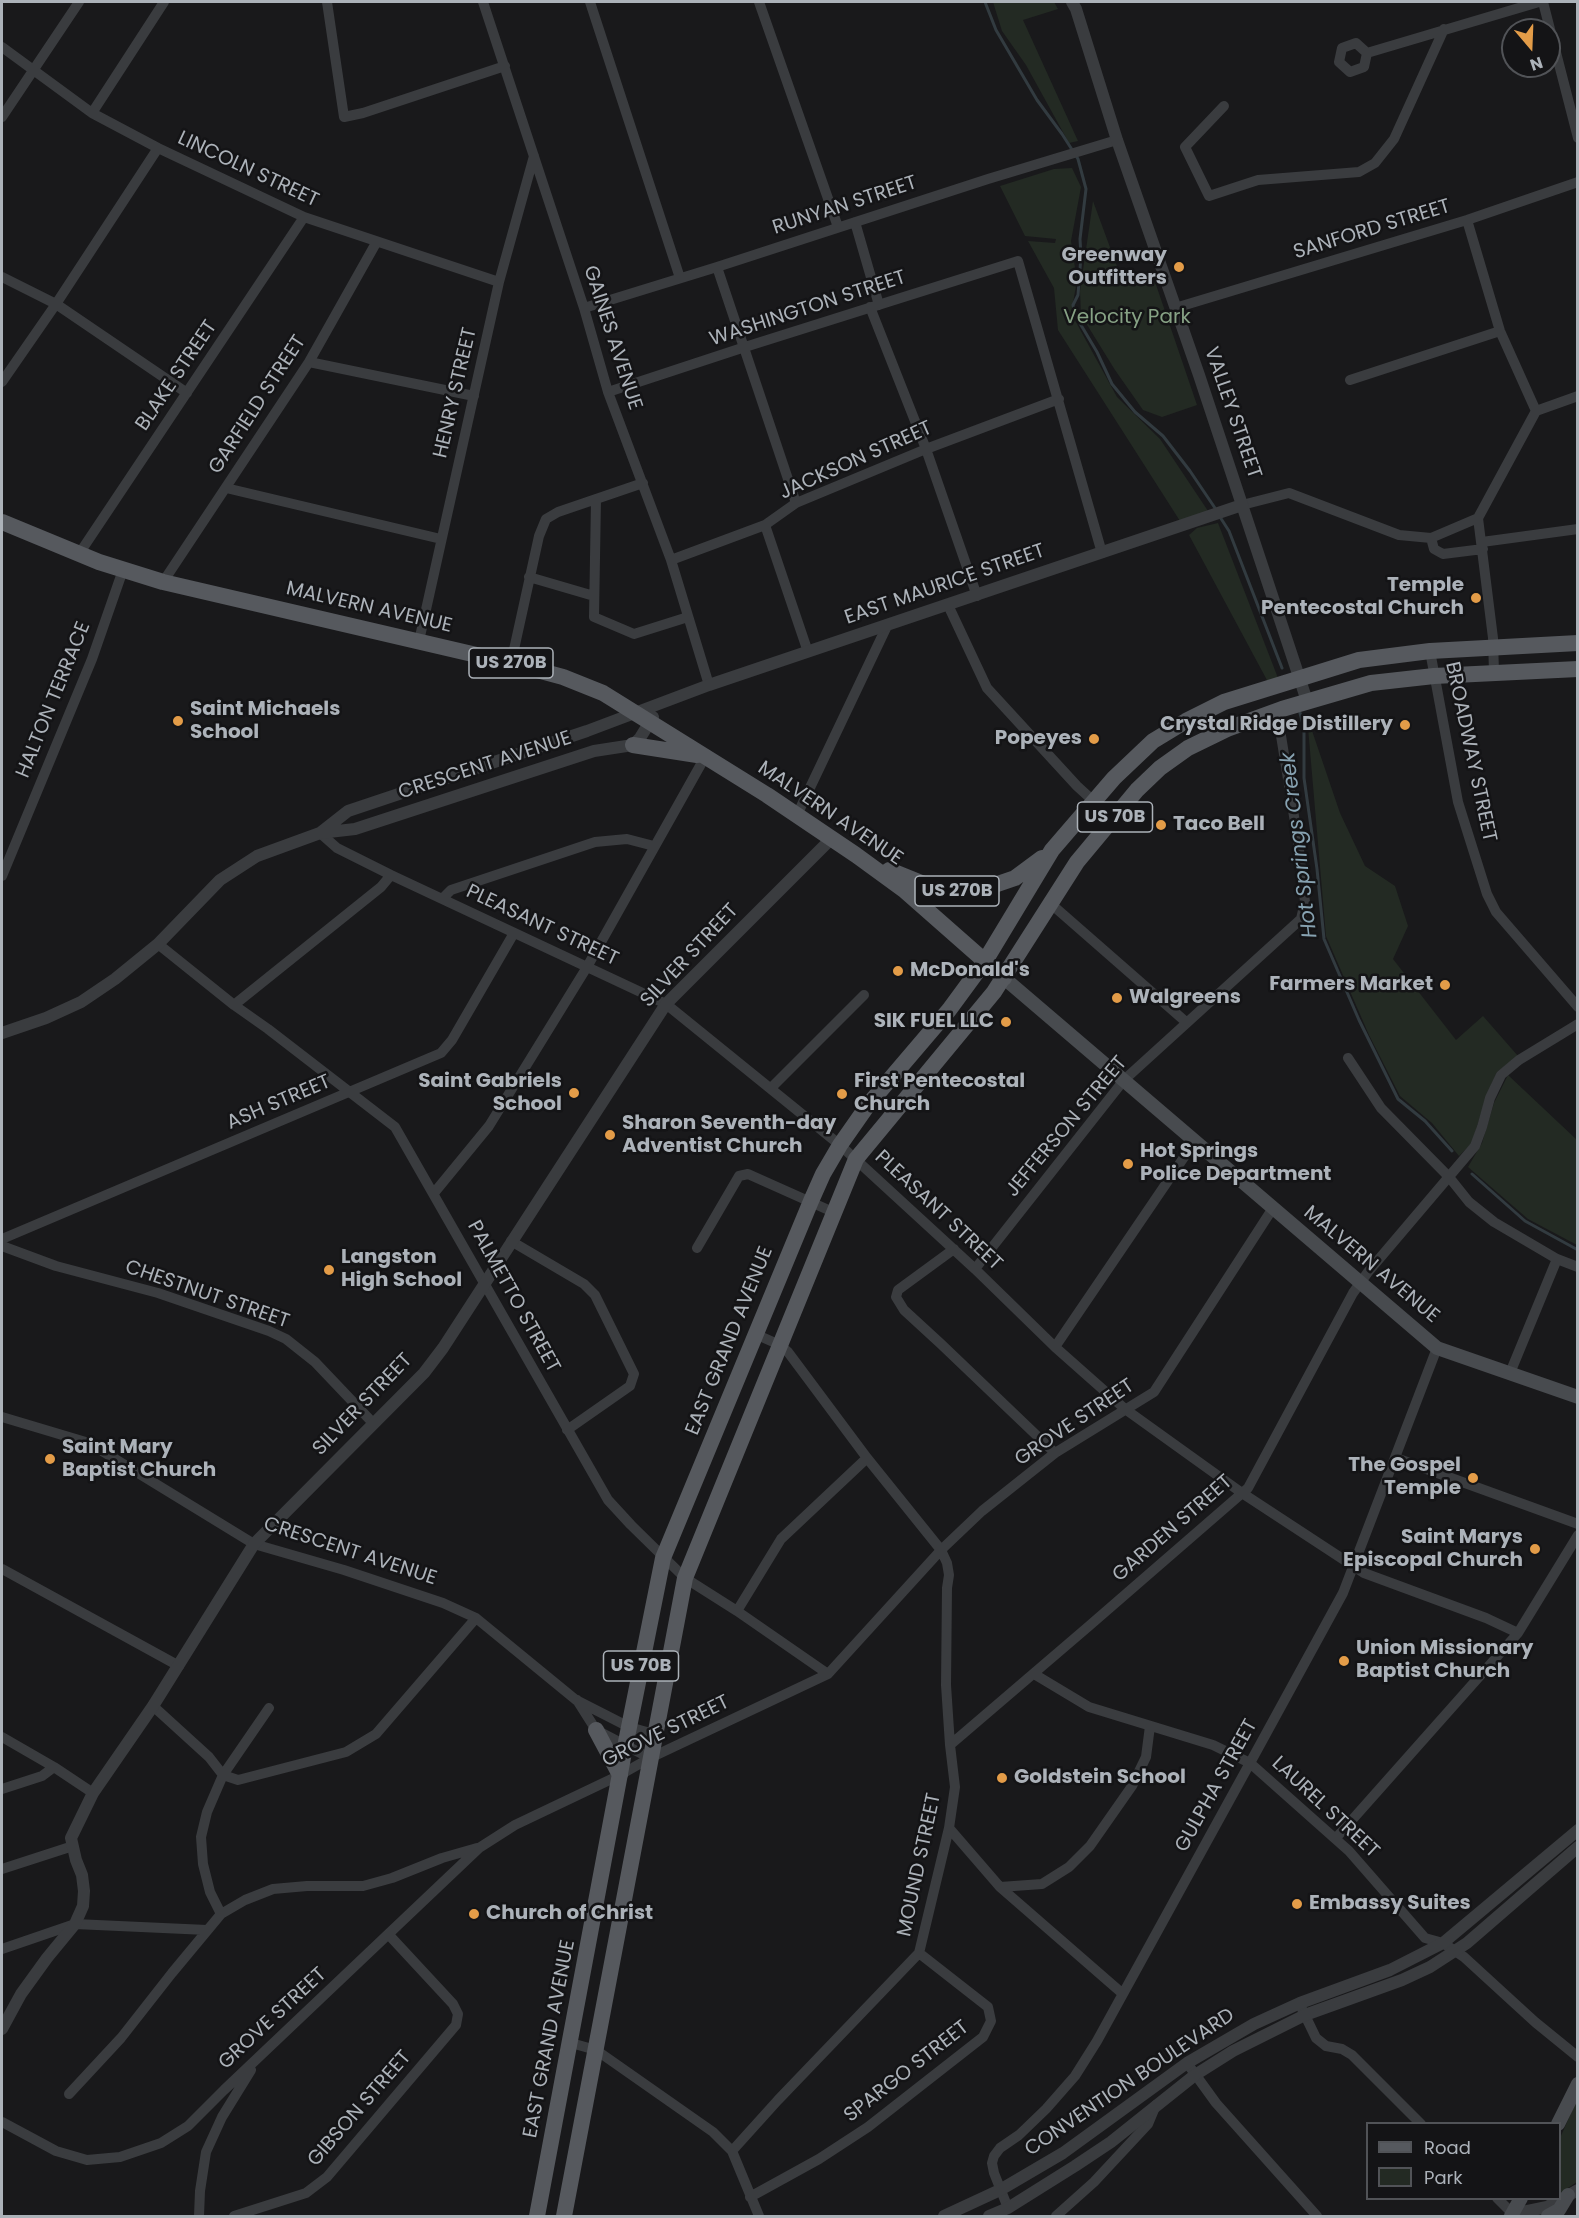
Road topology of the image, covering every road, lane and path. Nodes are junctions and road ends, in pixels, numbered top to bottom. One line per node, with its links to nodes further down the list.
1 (79, 2): 13 (street)
2 (164, 2): 15 (street)
3 (327, 2): 12 (street)
4 (483, 2): 12 (street, GAINES AVENUE)
5 (590, 2): 29 (street)
6 (759, 2): 25 (street)
7 (1072, 2): 18 (street, VALLEY STREET)
8 (1541, 2): 9 (street); 17 (street)
9 (1444, 29): 11 (street); 14 (street)
10 (2, 47): 13 (street, LINCOLN STREET)
11 (1367, 53)
12 (505, 66): 20 (street, GAINES AVENUE)
13 (32, 69): 15 (street, LINCOLN STREET); 16 (street)
14 (1224, 106)
15 (92, 113): 19 (street, LINCOLN STREET)
16 (2, 117)
17 (1578, 138)
18 (1117, 140): 24 (street, RUNYAN STREET); 34 (street, VALLEY STREET)
19 (158, 148): 22 (street, LINCOLN STREET); 31 (street)
20 (534, 155): 30 (street, HENRY STREET); 33 (street, GAINES AVENUE)
21 (1578, 182): 23 (street, SANFORD STREET)
22 (304, 217): 26 (street, LINCOLN STREET); 41 (street, BLAKE STREET)
23 (1467, 220): 34 (street, SANFORD STREET); 35 (street)
24 (855, 222): 25 (street, RUNYAN STREET); 32 (street)
25 (838, 227): 27 (street, RUNYAN STREET)
26 (376, 243): 30 (street, LINCOLN STREET); 37 (street, GARFIELD STREET)
27 (717, 267): 29 (street, RUNYAN STREET); 36 (street)
28 (2, 278): 31 (street)
29 (680, 278): 33 (street, RUNYAN STREET)
30 (500, 282): 42 (street, HENRY STREET)
31 (56, 304): 39 (street); 41 (street)
32 (875, 306): 36 (street, WASHINGTON STREET); 44 (street, WASHINGTON STREET); 46 (street)
33 (584, 308): 40 (street, GAINES AVENUE)
34 (1175, 308): 51 (street, VALLEY STREET)
35 (1500, 331): 38 (street); 45 (street)
36 (745, 346): 40 (street, WASHINGTON STREET); 50 (street)
37 (309, 362): 42 (street); 48 (street, GARFIELD STREET)
38 (1350, 380)
39 (2, 382)
40 (608, 392): 47 (street, GAINES AVENUE)
41 (187, 393): 60 (street, BLAKE STREET)
42 (474, 396): 56 (street, HENRY STREET)
43 (1578, 396): 45 (street)
44 (1059, 399): 46 (street, JACKSON STREET); 59 (street)
45 (1536, 411): 52 (street)
46 (927, 449): 50 (street, JACKSON STREET); 66 (street)
47 (643, 483): 49 (street); 61 (street, GAINES AVENUE)
48 (226, 488): 56 (street); 64 (street, GARFIELD STREET)
49 (596, 499): 63 (street); 65 (street)
50 (796, 503): 54 (street, JACKSON STREET)
51 (1242, 505): 57 (street); 59 (street, EAST MAURICE STREET); 79 (street, VALLEY STREET)
52 (1478, 518): 57 (street); 58 (street)
53 (2, 522): 60 (main road, MALVERN AVENUE / US 270B)
54 (765, 525): 61 (street, JACKSON STREET); 74 (street)
55 (1578, 530): 58 (street)
56 (441, 538): 70 (street, HENRY STREET)
57 (1431, 538): 58 (street)
58 (1482, 545): 72 (street)
59 (1102, 553): 66 (street, EAST MAURICE STREET)
60 (79, 554): 62 (main road, MALVERN AVENUE / US 270B)
61 (670, 560): 68 (street, GAINES AVENUE)
62 (123, 570): 64 (main road, MALVERN AVENUE / US 270B); 101 (street, HALTON TERRACE)
63 (529, 577): 65 (street); 75 (street)
64 (163, 582): 70 (main road, MALVERN AVENUE / US 270B)
65 (594, 596): 68 (street)
66 (977, 596): 67 (street, EAST MAURICE STREET)
67 (948, 605): 69 (street, EAST MAURICE STREET); 92 (street)
68 (688, 617): 80 (street, GAINES AVENUE)
69 (887, 626): 74 (street, EAST MAURICE STREET); 93 (street)
70 (419, 641): 75 (main road, MALVERN AVENUE / US 270B)
71 (1578, 643): 72 (main road, US 70B)
72 (1493, 647): 73 (main road, US 70B); 77 (street)
73 (1430, 651): 78 (street, BROADWAY STREET); 79 (main road, US 70B)
74 (808, 652): 80 (street, EAST MAURICE STREET)
75 (511, 663): 84 (main road, MALVERN AVENUE / US 270B)
76 (1578, 669): 77 (main road, US 70B)
77 (1494, 673): 78 (main road, US 70B)
78 (1434, 676): 81 (main road, US 70B); 112 (street, BROADWAY STREET)
79 (1299, 677): 81 (street, VALLEY STREET); 92 (main road, EAST GRAND AVENUE / US 70B)
80 (709, 685): 82 (street, EAST MAURICE STREET)
81 (1307, 701): 83 (main road, US 70B)
82 (659, 702): 84 (street, EAST MAURICE STREET); 85 (street)
83 (1277, 711): 94 (main road, US 70B); 113 (street, JEFFERSON STREET)
84 (636, 712): 85 (main road, MALVERN AVENUE / US 270B); 86 (street, CRESCENT AVENUE)
85 (651, 721): 87 (street); 89 (main road, MALVERN AVENUE / US 270B)
86 (587, 731): 88 (street); 90 (street, CRESCENT AVENUE)
87 (633, 745): 88 (street, CRESCENT AVENUE); 89 (main road)
88 (594, 751): 91 (street, CRESCENT AVENUE)
89 (705, 757): 93 (main road, MALVERN AVENUE / US 270B); 97 (street)
90 (462, 771): 91 (street); 95 (street, CRESCENT AVENUE)
91 (469, 792): 95 (street, CRESCENT AVENUE)
92 (1093, 801): 94 (street); 98 (main road, EAST GRAND AVENUE / US 70B)
93 (797, 815): 96 (main road, MALVERN AVENUE / US 270B)
94 (1113, 819): 103 (main road, US 70B)
95 (320, 833): 100 (street, PLEASANT STREET); 105 (street, CRESCENT AVENUE)
96 (832, 838): 99 (main road, MALVERN AVENUE / US 270B); 110 (street, SILVER STREET)
97 (654, 846): 102 (street); 107 (street)
98 (1052, 850): 99 (main road, US 270B); 106 (main road, EAST GRAND AVENUE / US 70B)
99 (856, 855): 106 (main road, MALVERN AVENUE / US 270B)
100 (391, 875): 102 (street, PLEASANT STREET); 111 (street)
101 (2, 876)
102 (442, 898): 104 (street, PLEASANT STREET)
103 (1050, 903): 108 (main road, US 70B); 113 (street)
104 (514, 933): 107 (street, PLEASANT STREET); 119 (street, ASH STREET)
105 (158, 944): 111 (street, PALMETTO STREET); 115 (street, CRESCENT AVENUE)
106 (985, 961): 108 (main road, MALVERN AVENUE / US 270B); 121 (main road, EAST GRAND AVENUE / US 70B)
107 (587, 967): 110 (street, PLEASANT STREET); 124 (street)
108 (1004, 978): 117 (main road, MALVERN AVENUE); 122 (main road, US 70B)
109 (864, 994): 118 (street)
110 (666, 1004): 118 (street, PLEASANT STREET); 129 (street, SILVER STREET)
111 (234, 1005): 119 (street, PALMETTO STREET)
112 (1578, 1007)
113 (1186, 1022): 117 (street, JEFFERSON STREET)
114 (1578, 1024): 123 (street, GARDEN STREET)
115 (2, 1033)
116 (1348, 1058): 123 (street)
117 (1124, 1080): 120 (main road, MALVERN AVENUE); 135 (street, JEFFERSON STREET)
118 (771, 1088): 121 (street, PLEASANT STREET)
119 (352, 1092): 124 (street, PALMETTO STREET); 128 (street, ASH STREET)
120 (1195, 1141): 126 (main road, MALVERN AVENUE); 140 (street)
121 (840, 1144): 122 (street, PLEASANT STREET); 125 (main road, EAST GRAND AVENUE / US 70B)
122 (856, 1159): 127 (main road, US 70B); 132 (street, PLEASANT STREET)
123 (1449, 1177): 133 (street); 136 (street, GARDEN STREET)
124 (434, 1193): 137 (street, PALMETTO STREET)
125 (811, 1201): 127 (street); 131 (street); 138 (main road, EAST GRAND AVENUE / US 70B)
126 (1273, 1208): 136 (main road, MALVERN AVENUE); 144 (street, GROVE STREET)
127 (834, 1212): 139 (main road, US 70B)
128 (2, 1239)
129 (511, 1242): 137 (street, SILVER STREET); 147 (street)
130 (2, 1246): 146 (street, CHESTNUT STREET)
131 (697, 1248)
132 (954, 1249): 135 (street, PLEASANT STREET); 148 (street)
133 (1557, 1259): 134 (street); 142 (street)
134 (1578, 1267)
135 (975, 1269): 140 (street, PLEASANT STREET)
136 (1360, 1283): 141 (main road, MALVERN AVENUE); 151 (street, GARDEN STREET)
137 (484, 1284): 146 (street, SILVER STREET); 147 (street, PALMETTO STREET)
138 (755, 1334): 139 (street); 156 (main road, EAST GRAND AVENUE / US 70B)
139 (780, 1345): 149 (street); 159 (main road, US 70B)
140 (1055, 1347): 144 (street, PLEASANT STREET)
141 (1437, 1348): 142 (main road, MALVERN AVENUE); 150 (street, GULPHA STREET)
142 (1510, 1373): 143 (main road, MALVERN AVENUE)
143 (1578, 1397)
144 (1125, 1409): 148 (street, GROVE STREET); 151 (street, PLEASANT STREET)
145 (2, 1417): 154 (street, CRESCENT AVENUE)
146 (373, 1423): 154 (street, SILVER STREET)
147 (567, 1430): 156 (street, PALMETTO STREET)
148 (1055, 1453): 155 (street, GROVE STREET)
149 (867, 1458): 155 (street); 160 (street)
150 (1396, 1458): 152 (street); 157 (street, GULPHA STREET)
151 (1242, 1493): 157 (street, PLEASANT STREET); 165 (street, GARDEN STREET)
152 (1578, 1524)
153 (1578, 1535): 162 (street)
154 (254, 1544): 161 (street, CRESCENT AVENUE); 163 (street, SILVER STREET)
155 (942, 1550): 164 (street, GROVE STREET); 174 (street, MOUND STREET)
156 (663, 1558): 159 (street, PALMETTO STREET); 170 (main road, EAST GRAND AVENUE / US 70B)
157 (1354, 1567): 162 (street, PLEASANT STREET); 177 (street, GULPHA STREET)
158 (2, 1569): 163 (street)
159 (685, 1578): 160 (street, PALMETTO STREET); 172 (main road, US 70B)
160 (737, 1611): 164 (street, PALMETTO STREET)
161 (476, 1618): 166 (street, CRESCENT AVENUE); 179 (street)
162 (1518, 1633): 185 (street)
163 (178, 1666): 167 (street, SILVER STREET)
164 (828, 1674): 176 (street, GROVE STREET)
165 (1034, 1674): 169 (street, LAUREL STREET); 174 (street, GARDEN STREET)
166 (576, 1700): 170 (street, CRESCENT AVENUE); 171 (street, CRESCENT AVENUE)
167 (153, 1706): 179 (street); 182 (street, SILVER STREET)
168 (269, 1708): 179 (street)
169 (1150, 1726): 177 (street, LAUREL STREET); 190 (street)
170 (629, 1727): 172 (street, CRESCENT AVENUE); 175 (main road, EAST GRAND AVENUE / US 70B)
171 (596, 1730): 175 (street, CRESCENT AVENUE); 180 (main road)
172 (654, 1734): 176 (main road, US 70B)
173 (2, 1737): 178 (street)
174 (950, 1745): 183 (street, MOUND STREET)
175 (625, 1747): 176 (street, CRESCENT AVENUE); 180 (main road, EAST GRAND AVENUE / US 70B)
176 (650, 1758): 180 (street, GROVE STREET); 204 (main road, US 70B)
177 (1250, 1763): 185 (street, LAUREL STREET); 199 (street, GULPHA STREET)
178 (54, 1767): 181 (street); 182 (street)
179 (223, 1775): 191 (street)
180 (620, 1775): 188 (street, GROVE STREET); 203 (main road, EAST GRAND AVENUE / US 70B)
181 (2, 1789)
182 (93, 1793): 186 (street, SILVER STREET)
183 (949, 1828): 190 (street); 198 (street, MOUND STREET)
184 (1578, 1830): 195 (street, CONVENTION BOULEVARD)
185 (1336, 1838): 195 (street, LAUREL STREET)
186 (73, 1846): 189 (street); 192 (street)
187 (1578, 1847): 197 (street, CONVENTION BOULEVARD)
188 (479, 1848): 191 (street); 194 (street, GROVE STREET)
189 (2, 1869)
190 (1000, 1887): 199 (street)
191 (221, 1914): 193 (street)
192 (75, 1924): 193 (street); 196 (street); 202 (street)
193 (207, 1930): 210 (street)
194 (389, 1935): 206 (street, GROVE STREET); 225 (street, GIBSON STREET)
195 (1443, 1943): 197 (street, LAUREL STREET); 200 (street, CONVENTION BOULEVARD)
196 (2, 1949)
197 (1455, 1951): 201 (street, CONVENTION BOULEVARD); 205 (street, LAUREL STREET)
198 (919, 1953): 215 (street, MOUND STREET); 218 (street, SPARGO STREET)
199 (1123, 1994): 216 (street, GULPHA STREET)
200 (1300, 2003): 201 (street); 207 (street, CONVENTION BOULEVARD)
201 (1305, 2016): 208 (street, CONVENTION BOULEVARD); 213 (street)
202 (2, 2030)
203 (571, 2043): 204 (street); 226 (main road, EAST GRAND AVENUE / US 70B)
204 (596, 2050): 215 (street); 227 (main road, US 70B)
205 (1578, 2057)
206 (258, 2060): 212 (street, GROVE STREET); 224 (street)
207 (1187, 2063): 208 (street); 216 (street, CONVENTION BOULEVARD)
208 (1196, 2075): 211 (street, CONVENTION BOULEVARD); 232 (street)
209 (1578, 2084): 214 (main road)
210 (69, 2094)
211 (1157, 2105): 222 (street, CONVENTION BOULEVARD); 231 (street)
212 (2, 2122)
213 (1418, 2122)
214 (1559, 2122)
215 (732, 2151): 218 (street)
216 (1000, 2190): 222 (street, GULPHA STREET); 229 (street, CONVENTION BOULEVARD)
217 (1573, 2192): 233 (main road)
218 (750, 2197): 228 (street)
219 (1498, 2200): 223 (street)
220 (1520, 2200): 223 (main road)
221 (1558, 2200): 223 (street)
222 (1008, 2208): 230 (street, CONVENTION BOULEVARD)
223 (1512, 2215)
224 (200, 2217)
225 (234, 2217)
226 (537, 2217)
227 (564, 2217)
228 (759, 2217)
229 (944, 2217)
230 (989, 2217)
231 (1056, 2217)
232 (1317, 2217)
233 (1548, 2217)

